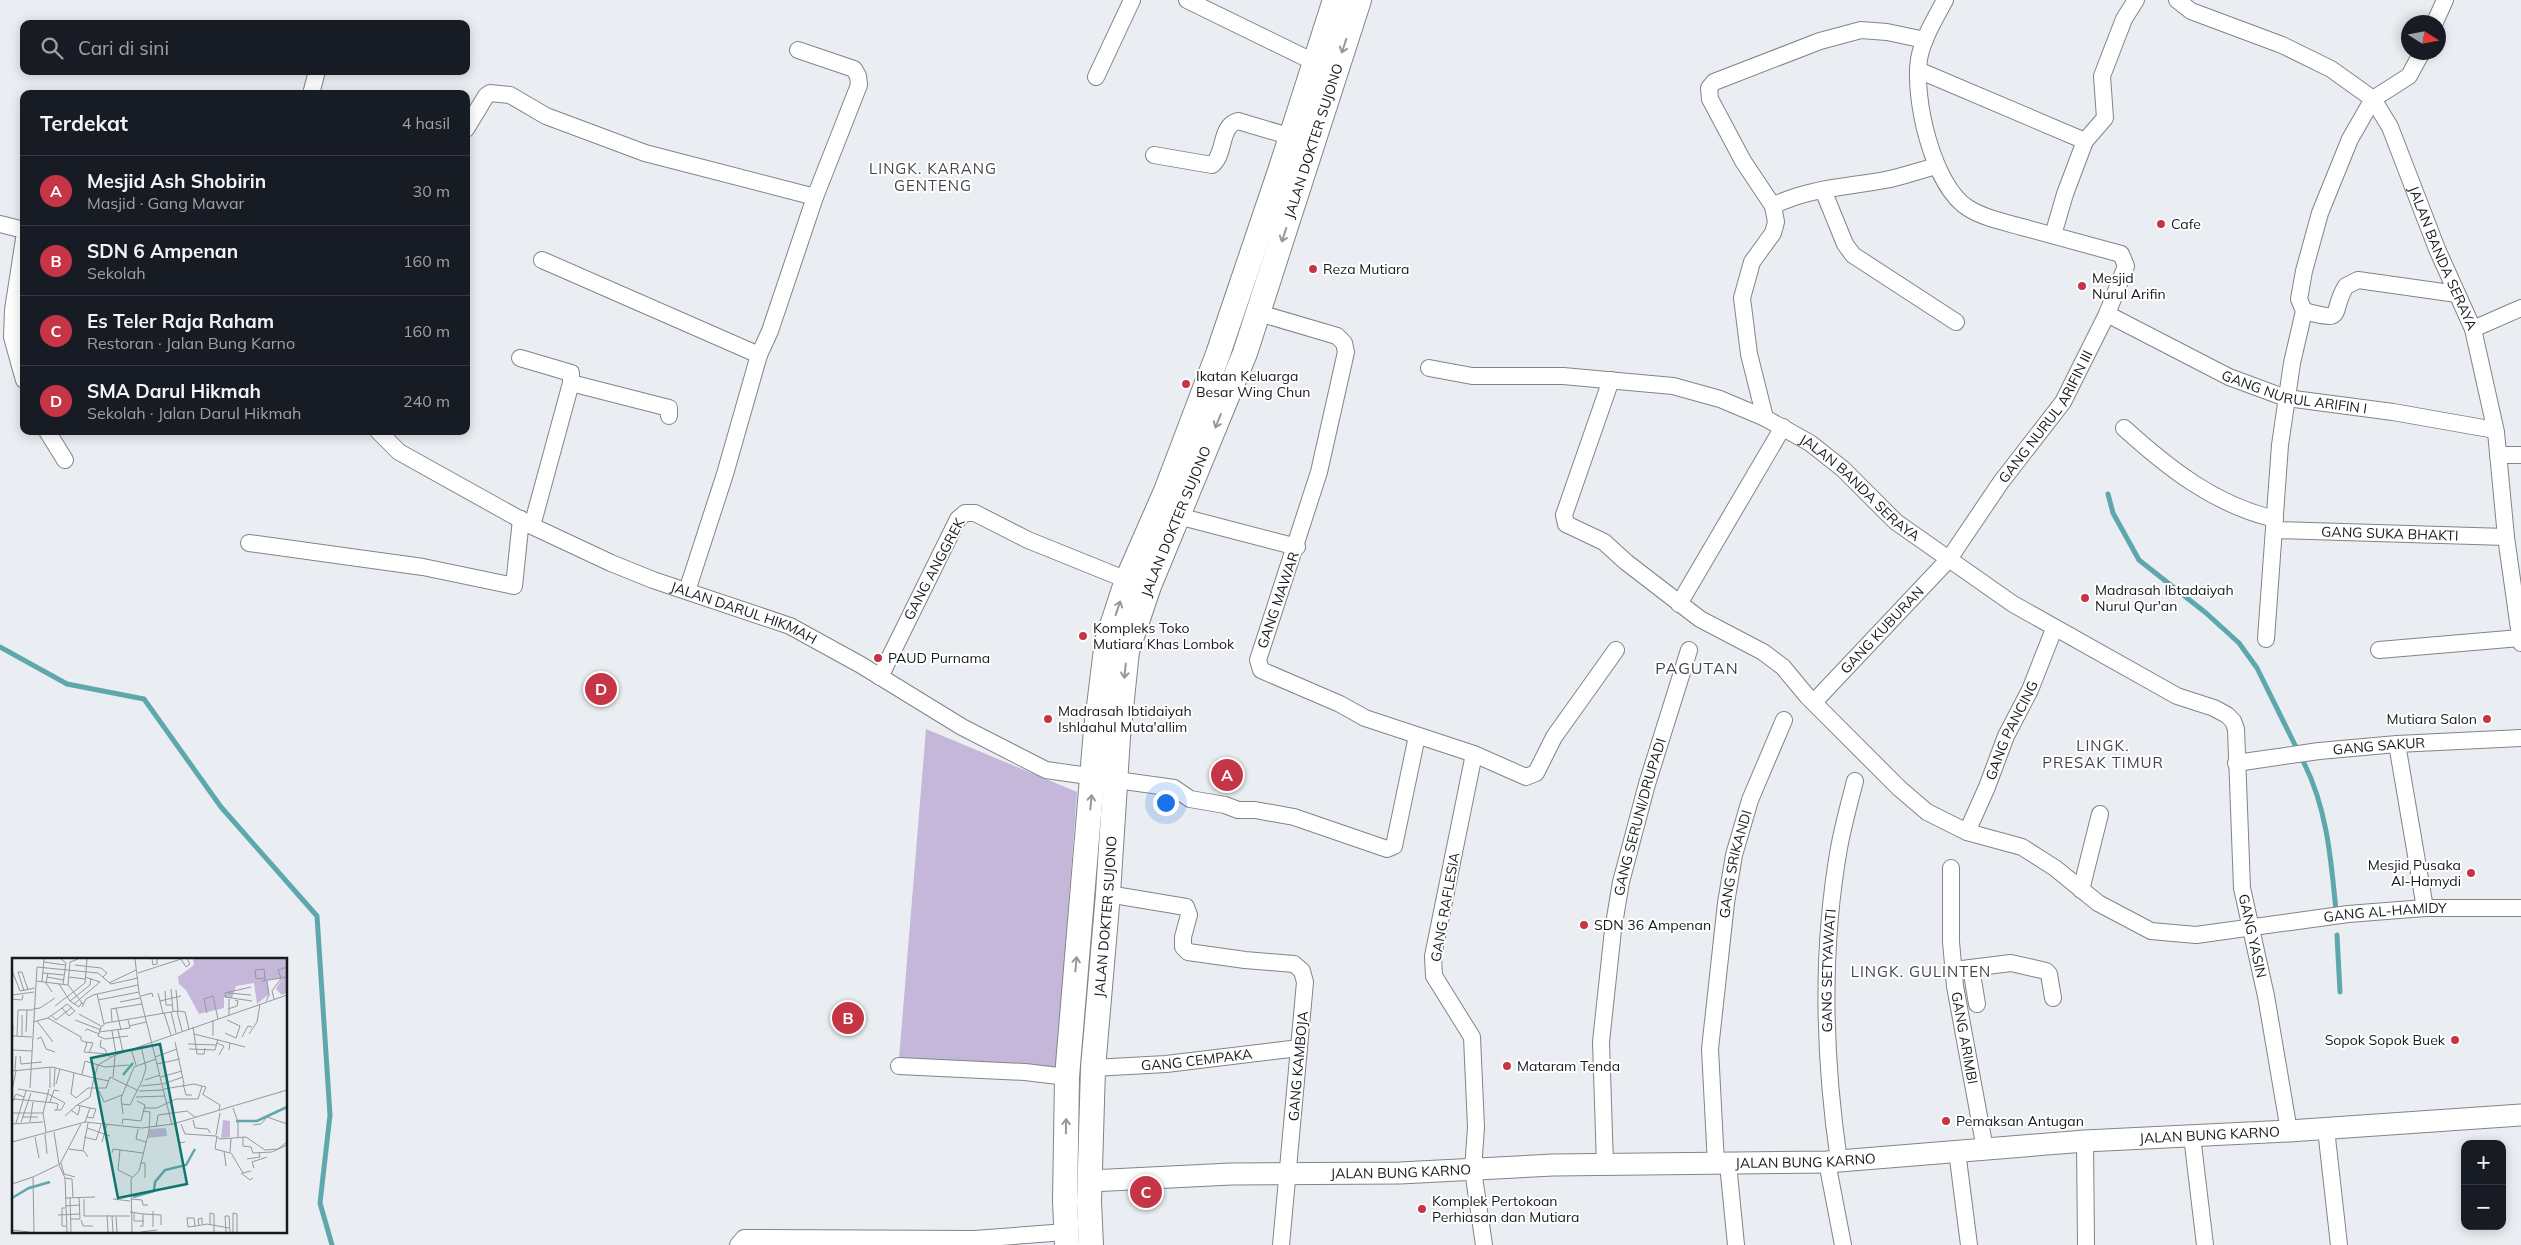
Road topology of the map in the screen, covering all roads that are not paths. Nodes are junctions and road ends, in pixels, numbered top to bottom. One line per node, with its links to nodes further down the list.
1 (1132, 0): 16 (street)
2 (1187, 0): 13 (street)
3 (1335, 0): 13 (highway)
4 (1359, 0): 25 (highway, JALAN DOKTER SUJONO, one-way to 25)
5 (1945, 0): 10 (street)
6 (2136, 0): 21 (street)
7 (2177, 0): 18 (street, JALAN BANDA SERAYA)
8 (2445, 0): 9 (street)
9 (2438, 15)
10 (1925, 40): 14 (street); 28 (street)
11 (798, 50): 27 (street)
12 (2418, 60): 18 (street)
13 (1314, 62): 20 (highway)
14 (1918, 70): 21 (street); 23 (street)
15 (316, 75): 17 (street)
16 (1096, 77)
17 (312, 90)
18 (2373, 99): 34 (street, JALAN BANDA SERAYA); 36 (street)
19 (470, 122): 27 (street)
20 (1292, 137): 22 (street); 24 (highway)
21 (2085, 141): 31 (street)
22 (1154, 155)
23 (1937, 166): 26 (street); 31 (street)
24 (1281, 168): 25 (highway); 66 (highway)
25 (1304, 174): 37 (highway, JALAN DOKTER SUJONO, one-way to 37)
26 (1823, 190): 28 (street); 39 (street)
27 (815, 197): 41 (street)
28 (1773, 206): 49 (street)
29 (0, 224): 30 (street)
30 (20, 229)
31 (2053, 235): 38 (street, GANG NURUL ARIFIN III)
32 (542, 260): 41 (street)
33 (20, 263): 43 (street)
34 (2457, 294): 36 (street); 40 (street, JALAN BANDA SERAYA)
35 (2521, 308): 40 (street)
36 (2304, 311): 47 (street)
37 (1259, 313): 58 (highway, JALAN DOKTER SUJONO, one-way to 58); 63 (street, GANG MAWAR)
38 (2107, 314): 47 (street, GANG NURUL ARIFIN I); 64 (street, GANG NURUL ARIFIN III)
39 (1956, 322)
40 (2473, 329): 52 (street, JALAN BANDA SERAYA)
41 (759, 355): 67 (street)
42 (520, 358): 46 (street)
43 (20, 366)
44 (1430, 368): 45 (street, JALAN BANDA SERAYA)
45 (1612, 380): 49 (street, JALAN BANDA SERAYA); 68 (street, GANG AL-HAMIDY)
46 (571, 383): 48 (street); 59 (street)
47 (2286, 398): 52 (street, GANG NURUL ARIFIN I); 60 (street)
48 (669, 416)
49 (1765, 418): 50 (street, JALAN BANDA SERAYA)
50 (1783, 427): 64 (street, JALAN BANDA SERAYA); 68 (street)
51 (2124, 428): 60 (street, GANG SUKA BHAKTI)
52 (2496, 430): 55 (street, JALAN BANDA SERAYA)
53 (49, 435): 57 (street)
54 (382, 435): 59 (street, JALAN DARUL HIKMAH)
55 (2498, 455): 56 (street); 61 (street, JALAN BANDA SERAYA)
56 (2521, 455)
57 (65, 460)
58 (1178, 516): 63 (street); 84 (highway, JALAN DOKTER SUJONO, one-way to 84)
59 (526, 522): 62 (street); 67 (street, JALAN DARUL HIKMAH)
60 (2274, 524): 61 (street, GANG SUKA BHAKTI); 70 (street)
61 (2506, 537): 65 (street, JALAN BANDA SERAYA)
62 (249, 543)
63 (1296, 547): 78 (street, GANG MAWAR)
64 (1948, 559): 69 (street, JALAN BANDA SERAYA); 76 (street, GANG KUBURAN)
65 (2517, 574): 71 (street, JALAN BANDA SERAYA)
66 (1127, 580): 75 (street, GANG ANGGREK); 84 (highway, one-way to 66)
67 (687, 591): 75 (street, JALAN DARUL HIKMAH)
68 (1679, 604): 76 (street, GANG AL-HAMIDY)
69 (2054, 629): 80 (street, JALAN BANDA SERAYA); 87 (street, GANG PANCING)
70 (2266, 640)
71 (2521, 641): 74 (street)
72 (1616, 650): 82 (street, GANG MAWAR)
73 (1689, 650): 111 (street, GANG SERUNI/DRUPADI)
74 (2379, 650)
75 (880, 676): 84 (street, JALAN DARUL HIKMAH)
76 (1814, 702): 87 (street, GANG AL-HAMIDY)
77 (1784, 720): 110 (street, GANG SRIKANDI)
78 (1417, 736): 82 (street, GANG MAWAR); 84 (street, JALAN DARUL HIKMAH)
79 (2521, 738): 81 (street, GANG SAKUR)
80 (2236, 739): 83 (street, GANG YASIN)
81 (2397, 744): 83 (street, GANG SAKUR); 91 (street)
82 (1474, 754): 112 (street, GANG RAFLESIA)
83 (2236, 763): 93 (street, GANG YASIN)
84 (1105, 778): 90 (highway, JALAN DOKTER SUJONO); 100 (highway, one-way to 84)
85 (1855, 782): 109 (street, GANG SETYAWATI)
86 (2100, 814): 89 (street)
87 (1967, 832): 89 (street, GANG AL-HAMIDY)
88 (1951, 868): 94 (street, GANG ARIMBI)
89 (2081, 890): 93 (street, GANG AL-HAMIDY)
90 (1108, 894): 97 (street, GANG KAMBOJA); 99 (highway, JALAN DOKTER SUJONO)
91 (2425, 908): 92 (street, GANG AL-HAMIDY); 93 (street, GANG AL-HAMIDY)
92 (2521, 908)
93 (2249, 926): 103 (street, GANG YASIN)
94 (1962, 969): 95 (street); 96 (street); 106 (street, GANG ARIMBI)
95 (2053, 998)
96 (1977, 1004)
97 (1299, 1048): 99 (street, GANG CEMPAKA); 113 (street, GANG KAMBOJA)
98 (899, 1066): 100 (street)
99 (1093, 1068): 114 (highway, JALAN DOKTER SUJONO)
100 (1067, 1077): 108 (highway, one-way to 100)
101 (2521, 1115): 102 (main road, JALAN BUNG KARNO)
102 (2326, 1129): 103 (main road, JALAN BUNG KARNO); 126 (street)
103 (2289, 1132): 104 (main road, JALAN BUNG KARNO)
104 (2192, 1136): 105 (main road, JALAN BUNG KARNO); 125 (street)
105 (2085, 1141): 106 (main road, JALAN BUNG KARNO); 124 (street)
106 (1985, 1148): 107 (main road, JALAN BUNG KARNO)
107 (1957, 1150): 109 (main road, JALAN BUNG KARNO); 123 (street)
108 (1065, 1160): 114 (highway); 115 (highway)
109 (1833, 1161): 110 (main road, JALAN BUNG KARNO); 122 (street)
110 (1722, 1164): 111 (main road, JALAN BUNG KARNO); 121 (street, GANG SRIKANDI)
111 (1605, 1165): 112 (main road, JALAN BUNG KARNO)
112 (1473, 1170): 113 (main road, JALAN BUNG KARNO); 120 (street, GANG RAFLESIA)
113 (1287, 1173): 114 (main road, JALAN BUNG KARNO); 119 (street, GANG KAMBOJA)
114 (1089, 1181): 115 (highway); 118 (highway, JALAN DOKTER SUJONO)
115 (1065, 1201): 116 (highway)
116 (1067, 1238): 117 (street)
117 (738, 1245)
118 (1091, 1245)
119 (1281, 1245)
120 (1484, 1245)
121 (1736, 1245)
122 (1843, 1245)
123 (1970, 1245)
124 (2086, 1245)
125 (2205, 1245)
126 (2339, 1245)

